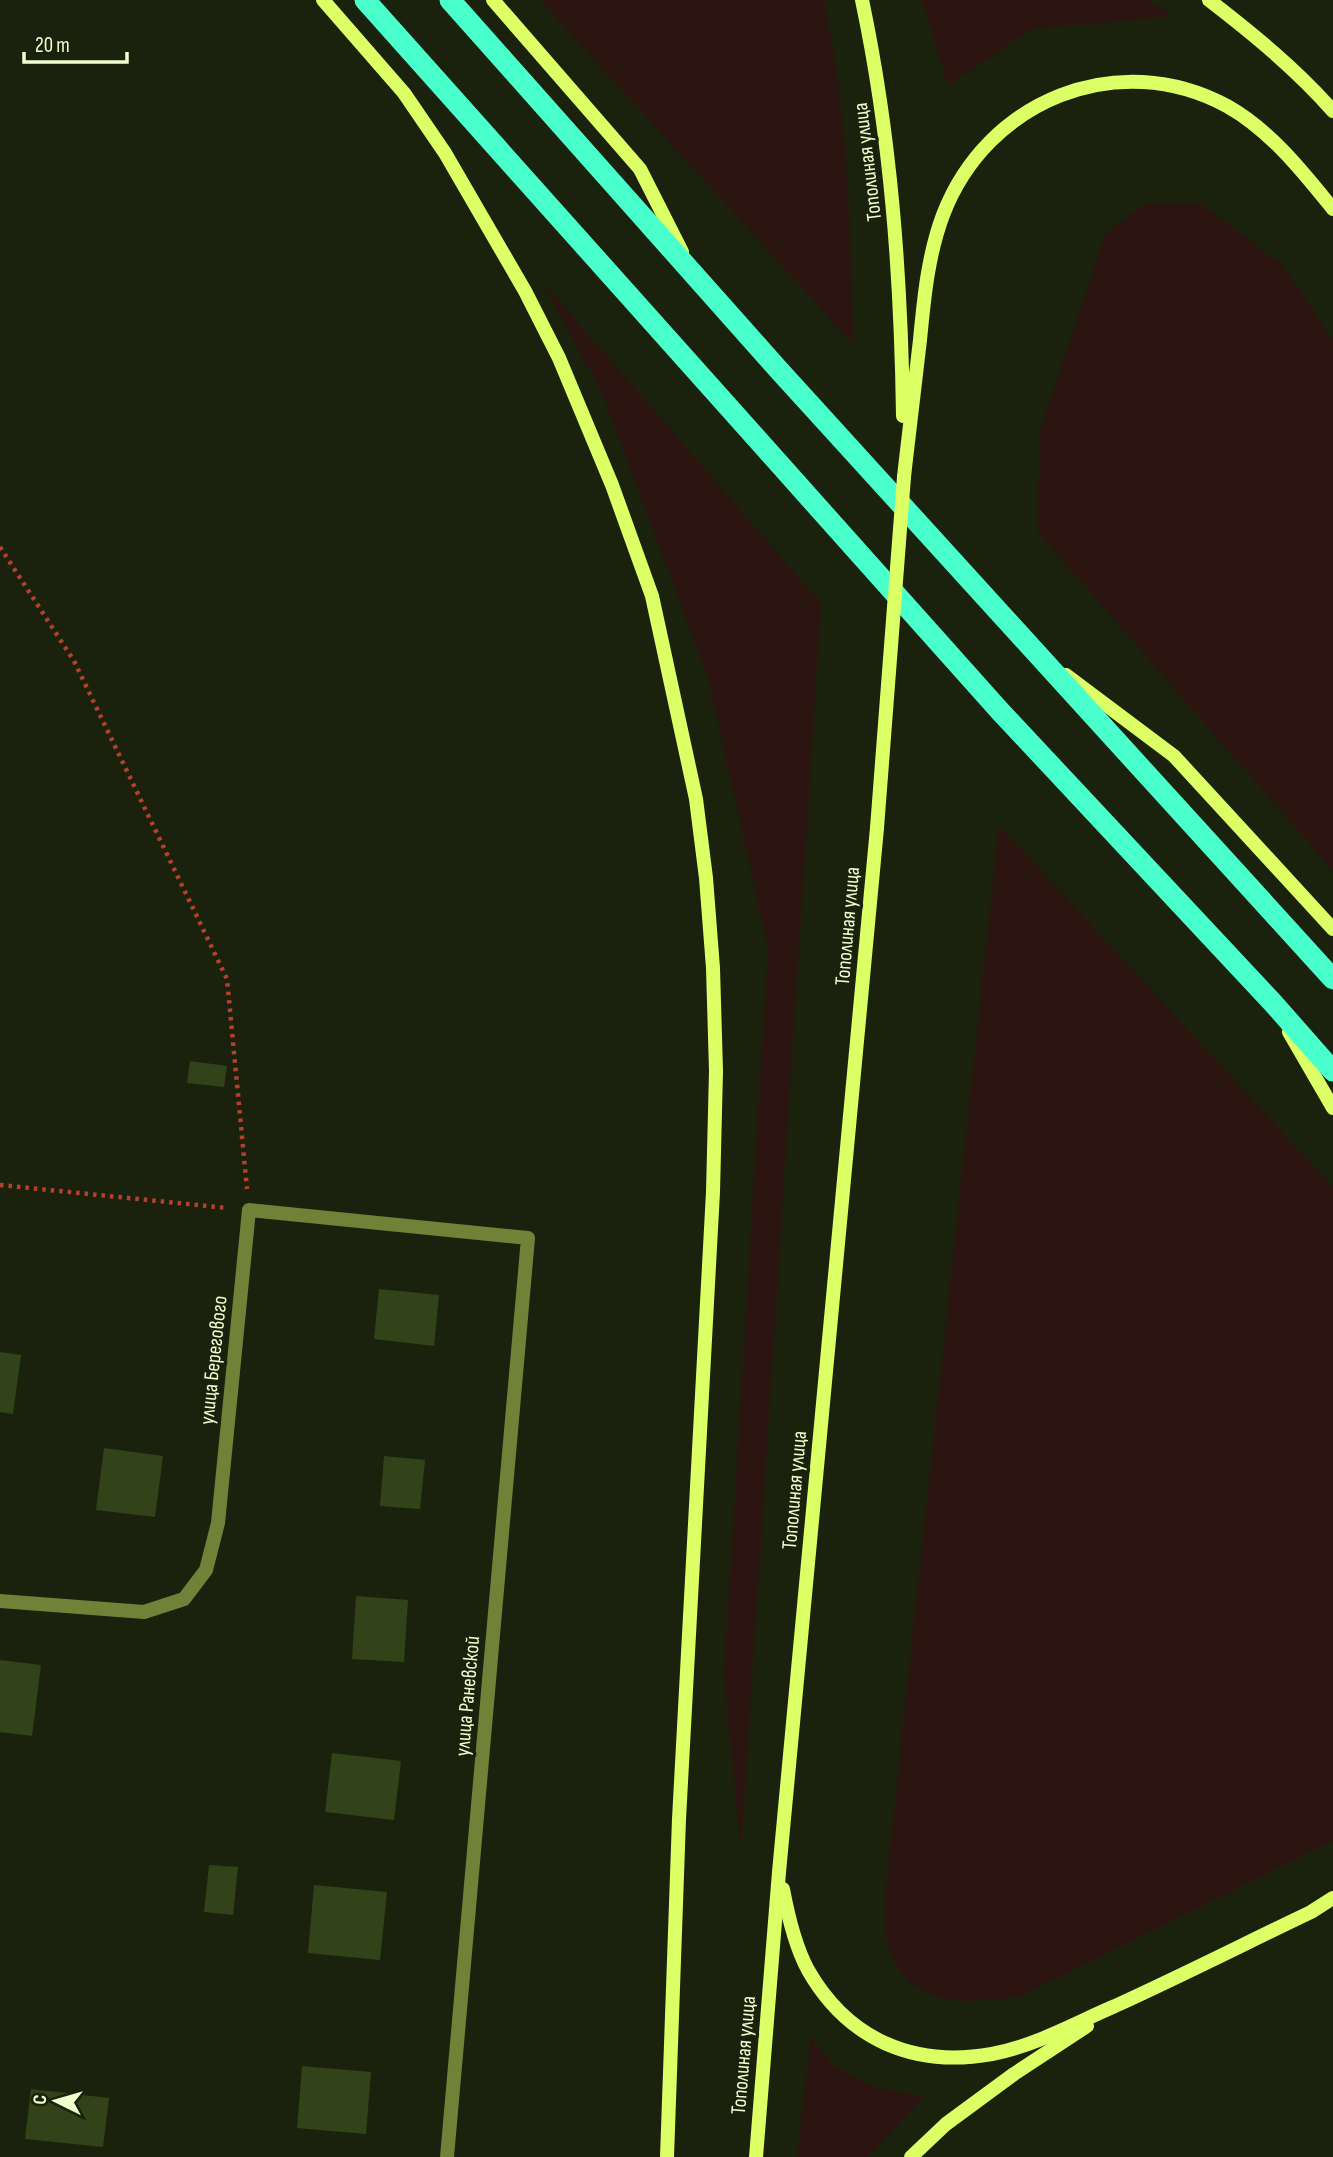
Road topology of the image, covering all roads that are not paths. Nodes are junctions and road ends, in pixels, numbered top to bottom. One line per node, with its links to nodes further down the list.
1 (323, 0): 25 (main road)
2 (365, 0): 14 (highway)
3 (450, 0): 9 (highway)
4 (493, 0): 9 (main road)
5 (862, 0): 10 (main road, Тополиная улица)
6 (1209, 0): 7 (main road)
7 (1333, 111)
8 (1333, 209): 10 (main road)
9 (691, 269): 11 (highway)
10 (904, 477): 19 (main road, Тополиная улица, bridge)
11 (1041, 656): 12 (main road); 13 (highway)
12 (1333, 929)
13 (1333, 979)
14 (1273, 1003): 15 (highway); 16 (main road)
15 (1333, 1071)
16 (1333, 1108)
17 (528, 1238): 18 (street, улица Берегового); 24 (street, улица Раневской)
18 (0, 1601)
19 (779, 1872): 23 (main road); 26 (main road, Тополиная улица)
20 (1333, 1898): 22 (main road)
21 (1333, 1904): 22 (main road)
22 (1311, 1912): 23 (main road)
23 (1136, 1996): 27 (main road)
24 (447, 2157)
25 (667, 2157)
26 (756, 2157)
27 (911, 2157)

